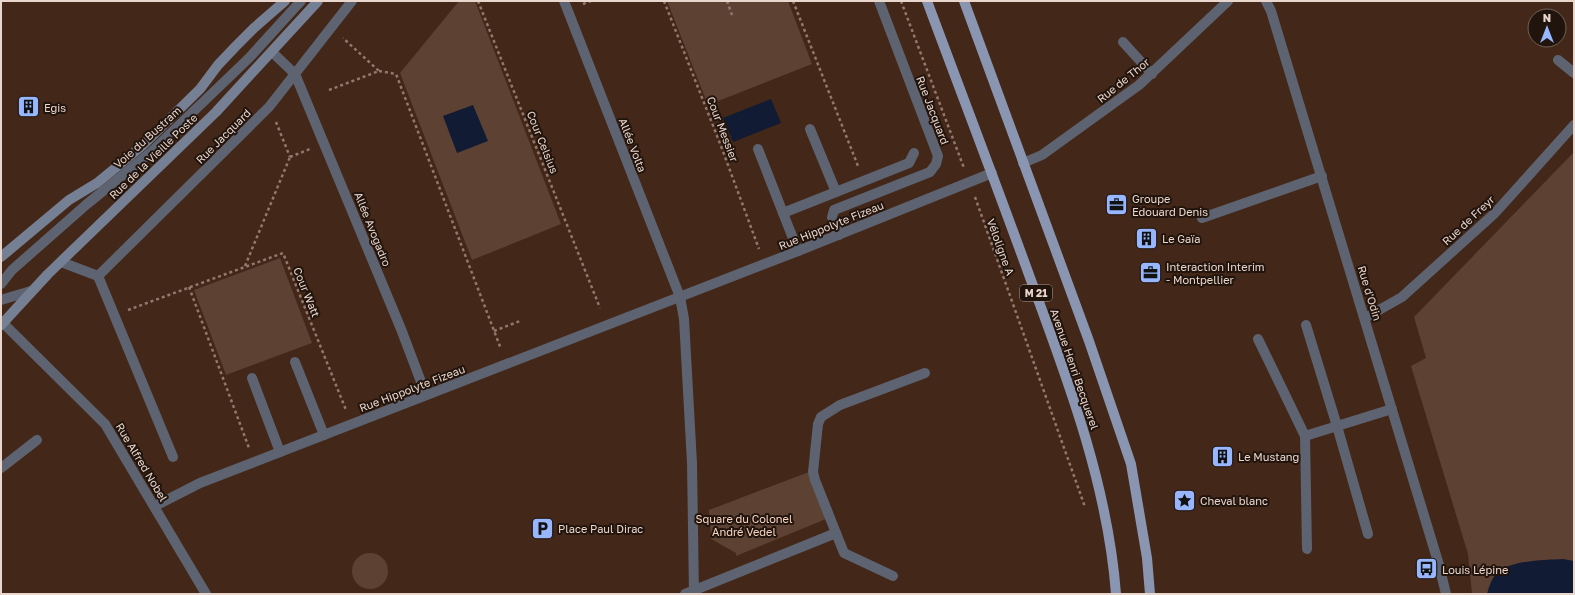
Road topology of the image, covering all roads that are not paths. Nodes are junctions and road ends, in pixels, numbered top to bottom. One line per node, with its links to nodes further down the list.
1 (285, 1): 29 (main road, Rue de la Vieille Poste)
2 (301, 1): 32 (street, Voie du Bustram)
3 (318, 1): 12 (main road, Rue de la Vieille Poste)
4 (352, 1): 15 (street, Rue Jacquard)
5 (564, 1): 34 (street, Allée Volta)
6 (878, 1): 27 (street, Rue Jacquard)
7 (927, 1): 22 (main road, Avenue Henri Becquerel / M 21)
8 (964, 1): 21 (main road, Avenue Henri Becquerel / M 21)
9 (1228, 1): 16 (street, Rue de Thor)
10 (1266, 1): 23 (street, Rue d'Odin)
11 (1123, 42): 16 (street)
12 (272, 52): 15 (street); 30 (main road, Rue de la Vieille Poste)
13 (1558, 60): 14 (street)
14 (1574, 73)
15 (295, 74): 31 (street, Rue Jacquard); 43 (street, Allée Avogadro)
16 (1152, 74): 21 (street, Rue de Thor)
17 (1574, 125): 36 (street, Rue de Freyr)
18 (810, 129): 24 (street)
19 (758, 149): 25 (street)
20 (914, 153): 24 (street)
21 (1023, 163): 60 (main road, Avenue Henri Becquerel / M 21)
22 (992, 173): 27 (street, Rue Hippolyte Fizeau); 59 (main road, Avenue Henri Becquerel / M 21)
23 (1322, 176): 26 (street); 36 (street, Rue d'Odin)
24 (836, 192): 25 (street)
25 (783, 213): 28 (street)
26 (1202, 218)
27 (838, 235): 28 (street, Rue Hippolyte Fizeau)
28 (798, 251): 34 (street, Rue Hippolyte Fizeau)
29 (1, 258)
30 (61, 262): 31 (street); 33 (main road, Rue de la Vieille Poste)
31 (98, 276): 50 (street)
32 (1, 284)
33 (31, 291): 35 (street); 37 (main road, Rue de la Vieille Poste)
34 (680, 297): 43 (street, Rue Hippolyte Fizeau); 57 (street)
35 (1, 300)
36 (1365, 318): 44 (street, Rue d'Odin)
37 (2, 324): 52 (street, Rue Alfred Nobel)
38 (1306, 326): 45 (street)
39 (1258, 339): 47 (street)
40 (295, 362): 46 (street)
41 (925, 373): 53 (street)
42 (252, 378): 49 (street)
43 (426, 395): 46 (street, Rue Hippolyte Fizeau)
44 (1392, 409): 45 (street); 61 (street, Rue d'Odin)
45 (1338, 426): 47 (street); 54 (street)
46 (324, 435): 49 (street, Rue Hippolyte Fizeau)
47 (1305, 436): 55 (street)
48 (36, 440): 51 (street)
49 (280, 452): 52 (street, Rue Hippolyte Fizeau)
50 (173, 457)
51 (1, 468)
52 (155, 506): 58 (street, Rue Alfred Nobel)
53 (836, 533): 56 (street); 57 (street)
54 (1368, 534)
55 (1307, 549)
56 (893, 576)
57 (691, 593)
58 (206, 594)
59 (1116, 594)
60 (1150, 594)
61 (1446, 594)

